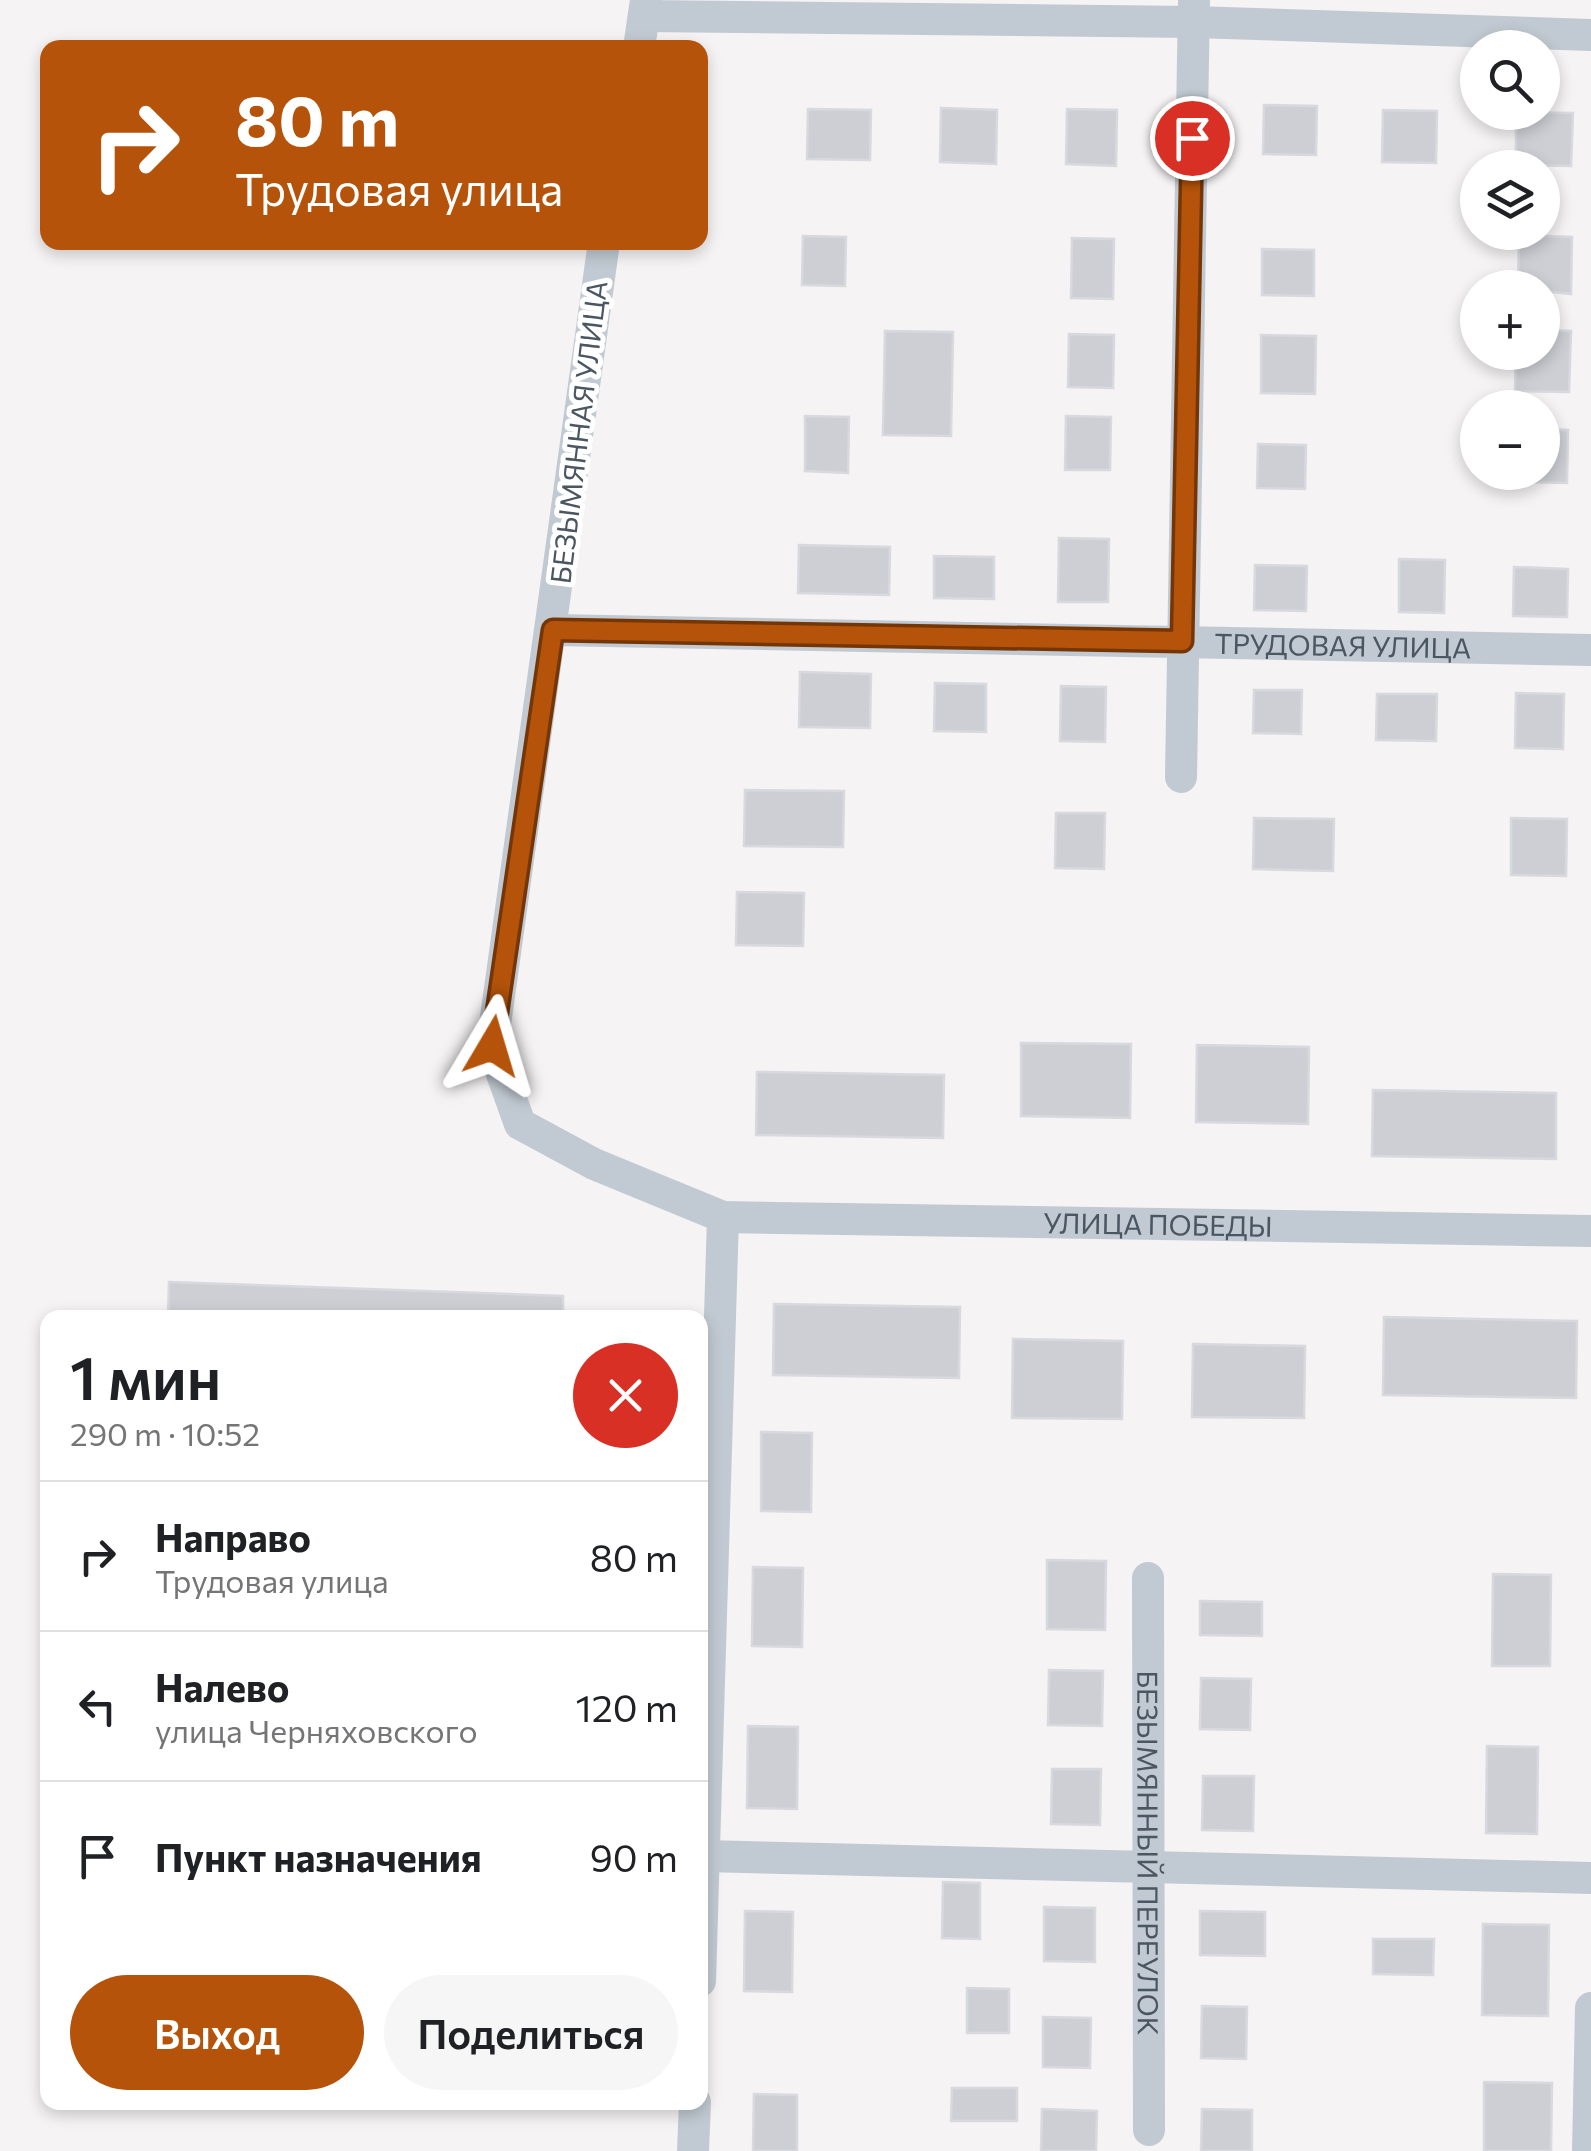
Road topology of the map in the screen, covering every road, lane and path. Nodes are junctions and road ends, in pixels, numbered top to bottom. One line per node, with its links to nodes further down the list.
1 (1194, 11): 2 (street); 3 (street); 6 (street)
2 (643, 21)
3 (1591, 35)
4 (602, 250): 5 (street, БЕЗЫМЯННАЯ УЛИЦА)
5 (553, 630): 6 (street, ТРУДОВАЯ УЛИЦА); 9 (street, БЕЗЫМЯННАЯ УЛИЦА)
6 (1182, 641): 7 (street, ТРУДОВАЯ УЛИЦА); 8 (street)
7 (1591, 650)
8 (1181, 777)
9 (723, 1217): 10 (street, УЛИЦА ПОБЕДЫ); 12 (street)
10 (1591, 1231)
11 (1148, 1578): 14 (street, БЕЗЫМЯННЫЙ ПЕРЕУЛОК)
12 (708, 1750)
13 (708, 1856): 14 (street)
14 (1149, 1868): 15 (street); 18 (street, БЕЗЫМЯННЫЙ ПЕРЕУЛОК)
15 (1591, 1878)
16 (1591, 2008): 20 (street)
17 (695, 2110): 19 (street)
18 (1149, 2130)
19 (693, 2151)
20 (1588, 2151)

